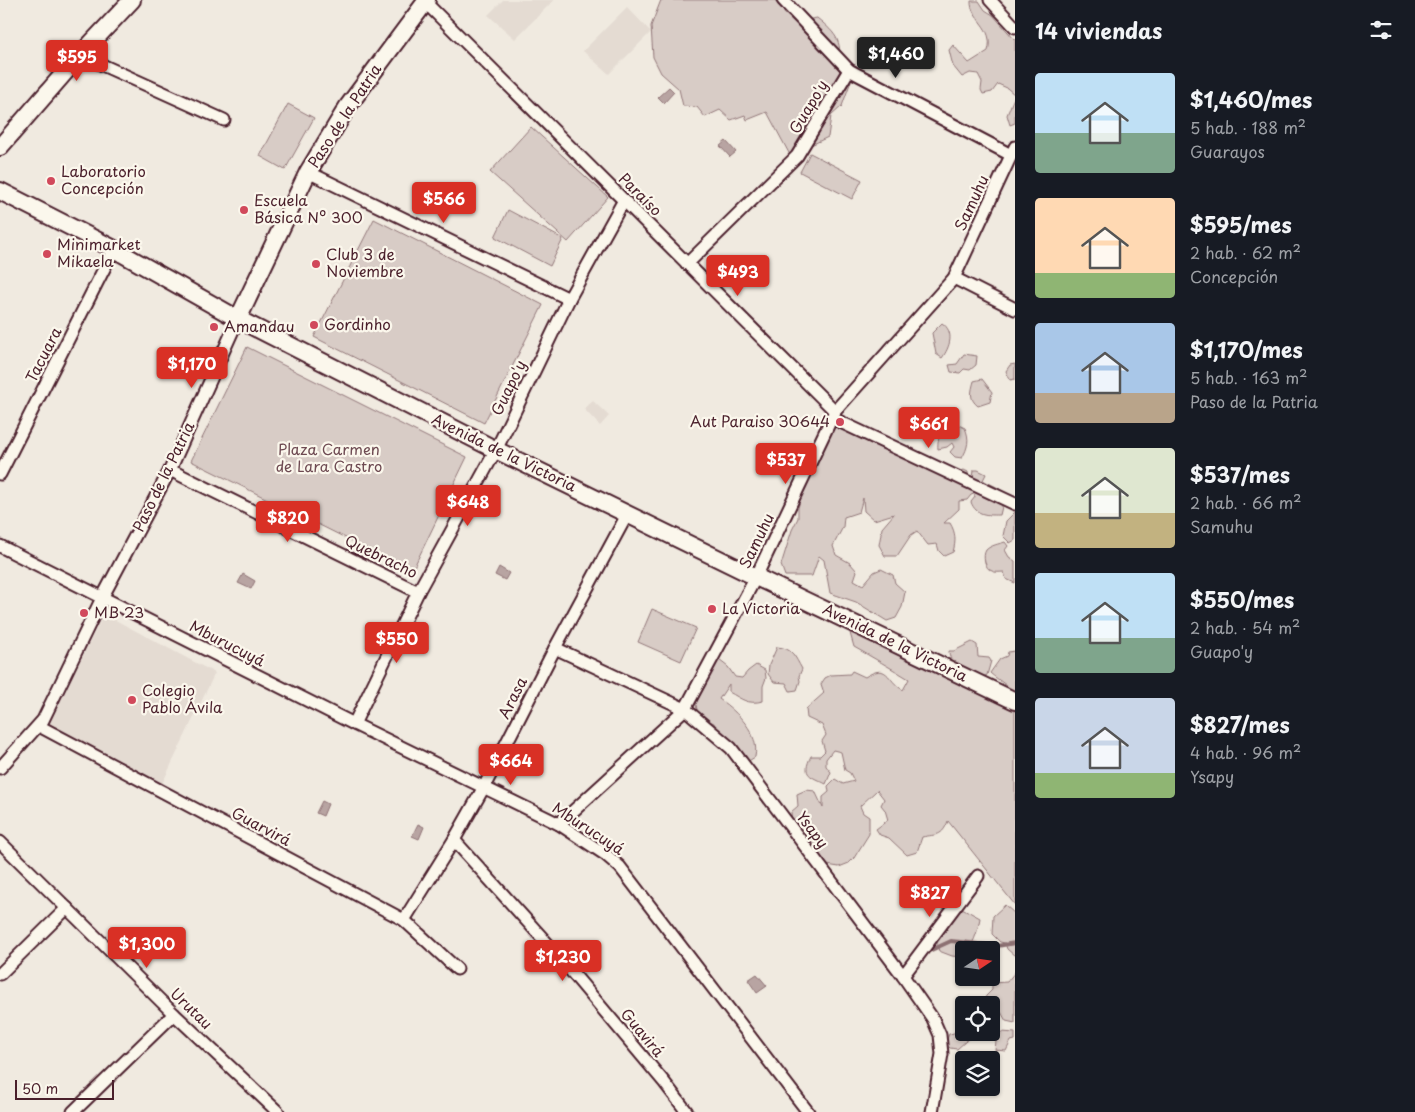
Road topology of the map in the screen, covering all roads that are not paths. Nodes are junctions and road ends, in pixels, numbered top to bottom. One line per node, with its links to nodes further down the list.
1 (132, 0): 6 (main road)
2 (783, 0): 7 (street)
3 (990, 0): 5 (street)
4 (425, 1): 11 (main road, Paso de la Patria); 13 (street, Paraíso)
5 (1015, 27)
6 (80, 55): 8 (street); 9 (main road)
7 (850, 70): 10 (street); 15 (street, Guapo'y)
8 (224, 120)
9 (3, 137)
10 (1013, 151): 16 (street, Samuhu)
11 (308, 172): 17 (street); 19 (main road, Paso de la Patria)
12 (0, 191): 14 (main road, Avenida de la Victoria)
13 (624, 200): 15 (street, Paraíso); 17 (street, Guapo'y)
14 (114, 249): 19 (main road, Avenida de la Victoria); 23 (street, Tacuara)
15 (687, 264): 20 (street, Paraíso)
16 (954, 278): 18 (street); 20 (street, Samuhu)
17 (569, 299): 21 (street, Guapo'y)
18 (1015, 309)
19 (238, 319): 21 (main road, Avenida de la Victoria); 22 (street, Paso de la Patria)
20 (833, 414): 24 (street, Paraíso); 27 (street, Samuhu)
21 (496, 450): 25 (main road, Avenida de la Victoria); 28 (street, Guapo'y)
22 (170, 470): 28 (street, Quebracho); 29 (street, Paso de la Patria)
23 (0, 474)
24 (1015, 504)
25 (628, 513): 27 (main road, Avenida de la Victoria); 30 (street, Arasa)
26 (0, 546): 29 (street, Mburucuyá)
27 (756, 577): 31 (main road, Avenida de la Victoria); 32 (street, Samuhu)
28 (418, 592): 33 (street, Guapo'y)
29 (102, 598): 33 (street, Mburucuyá); 34 (street, Paso de la Patria)
30 (555, 648): 32 (street, Ysapy); 36 (street, Arasa)
31 (1015, 701)
32 (685, 710): 37 (street, Samuhu); 45 (street, Ysapy)
33 (354, 724): 36 (street, Mburucuyá)
34 (39, 726): 35 (street, Paso de la Patria); 42 (street, Guarvirá)
35 (0, 768)
36 (484, 787): 37 (street, Mburucuyá); 38 (street, Arasa)
37 (559, 824): 50 (street, Mburucuyá)
38 (454, 840): 42 (street, Arasa); 49 (street, Guavirá)
39 (0, 842): 41 (street, Urutau)
40 (978, 876): 45 (street)
41 (67, 908): 44 (street); 46 (street, Urutau)
42 (404, 920): 43 (street, Guarvirá)
43 (457, 969)
44 (0, 974)
45 (903, 976): 51 (street, Ysapy)
46 (174, 1014): 47 (street); 48 (street, Urutau)
47 (73, 1112)
48 (278, 1112)
49 (687, 1112)
50 (808, 1112)
51 (932, 1112)

